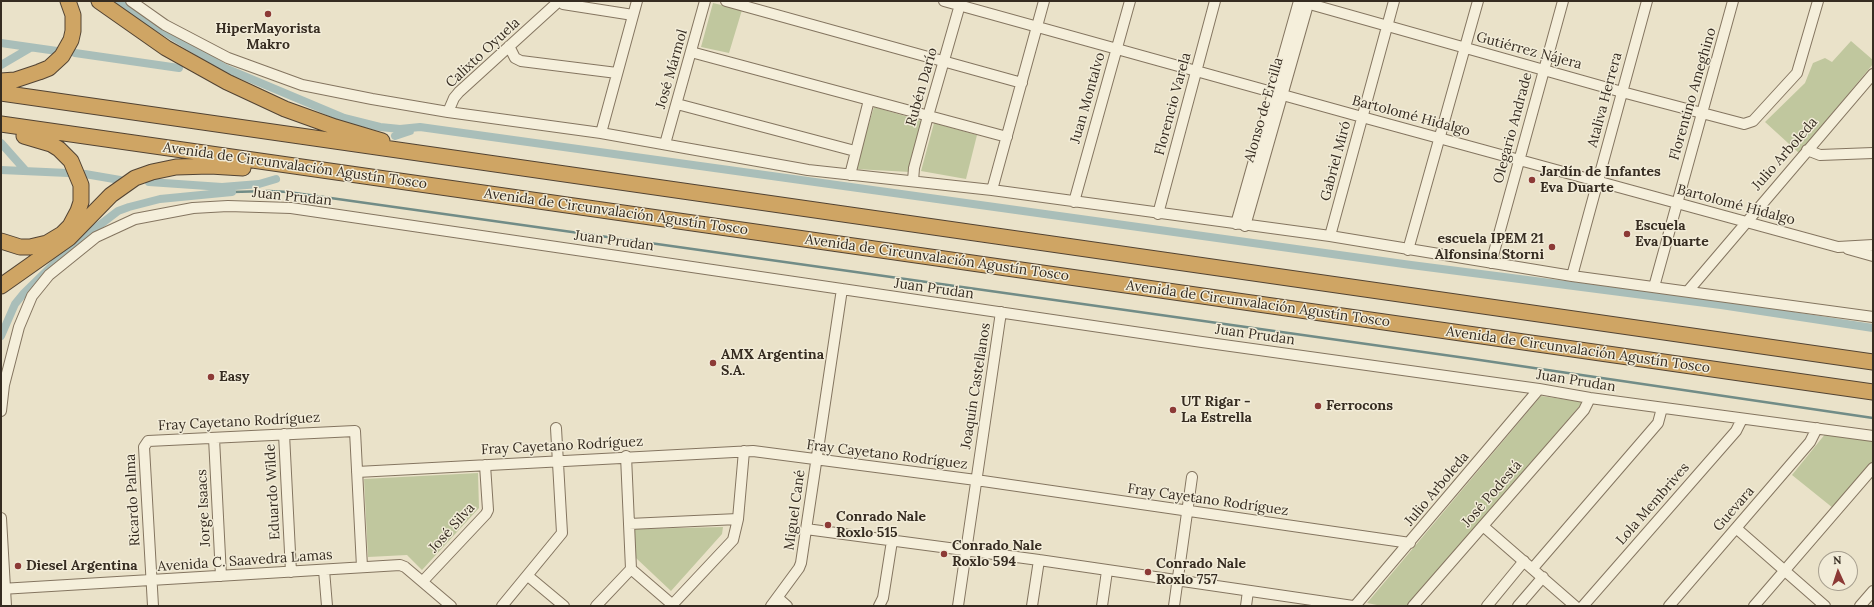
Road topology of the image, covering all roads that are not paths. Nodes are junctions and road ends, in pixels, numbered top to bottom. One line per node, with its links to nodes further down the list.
1 (68, 1): 32 (highway)
2 (99, 1): 52 (highway)
3 (131, 1): 39 (street)
4 (559, 1): 20 (street); 23 (street, Calixto Oyuela)
5 (637, 1): 20 (street)
6 (705, 1): 26 (street, José Mármol)
7 (726, 1): 27 (street)
8 (944, 1): 19 (street, Bartolomé Hidalgo)
9 (1044, 1): 21 (street)
10 (1130, 1): 25 (street, Juan Montalvo)
11 (1215, 1): 29 (street, Florencio Varela)
12 (1394, 1): 22 (street, Gabriel Miró)
13 (1478, 1): 24 (street)
14 (1563, 1): 28 (street, Olegario Andrade)
15 (1647, 1): 34 (street, Ataliva Herrera)
16 (1733, 1): 40 (street, Florentino Ameghino)
17 (1818, 1): 40 (street, Gutiérrez Nájera)
18 (1305, 2): 22 (street, Gutiérrez Nájera); 36 (street, Alonso de Ercilla)
19 (961, 3): 21 (street, Bartolomé Hidalgo); 27 (street, Rubén Darío)
20 (633, 14): 30 (street)
21 (1037, 27): 25 (street, Bartolomé Hidalgo); 33 (street)
22 (1387, 27): 24 (street, Gutiérrez Nájera); 42 (street, Gabriel Miró)
23 (509, 46): 30 (street); 39 (street, Calixto Oyuela)
24 (1465, 48): 28 (street, Gutiérrez Nájera); 47 (street)
25 (1117, 49): 29 (street, Bartolomé Hidalgo); 59 (street, Juan Montalvo)
26 (691, 52): 37 (street); 38 (street, José Mármol)
27 (944, 62): 33 (street); 41 (street, Rubén Darío)
28 (1544, 69): 34 (street, Gutiérrez Nájera); 53 (street, Olegario Andrade)
29 (1196, 72): 36 (street, Bartolomé Hidalgo); 61 (street, Florencio Varela)
30 (617, 73): 45 (street)
31 (1873, 74): 49 (street, Julio Arboleda)
32 (1, 81)
33 (1022, 83): 46 (street)
34 (1622, 92): 40 (street, Gutiérrez Nájera); 57 (street, Ataliva Herrera)
35 (1, 93): 52 (highway, Avenida de Circunvalación Agustín Tosco)
36 (1278, 93): 42 (street, Bartolomé Hidalgo); 63 (street, Alonso de Ercilla)
37 (869, 100): 41 (street); 50 (street)
38 (677, 104): 48 (street, José Mármol); 50 (street)
39 (448, 112): 45 (street)
40 (1702, 113): 60 (street, Florentino Ameghino)
41 (928, 116): 46 (street); 56 (street, Rubén Darío)
42 (1362, 118): 47 (street, Bartolomé Hidalgo); 64 (street, Gabriel Miró)
43 (1, 124): 55 (highway, Avenida de Circunvalación Agustín Tosco)
44 (1, 133): 65 (highway)
45 (601, 133): 48 (street)
46 (1007, 137): 58 (street)
47 (1441, 139): 53 (street, Bartolomé Hidalgo); 68 (street)
48 (665, 144): 54 (street)
49 (1807, 150): 51 (street); 62 (street, Julio Arboleda)
50 (855, 151): 54 (street)
51 (1873, 153)
52 (432, 156): 78 (highway, Avenida de Circunvalación Agustín Tosco)
53 (1520, 160): 57 (street, Bartolomé Hidalgo); 70 (street, Olegario Andrade)
54 (850, 175): 56 (street)
55 (382, 179): 72 (highway); 80 (highway, Avenida de Circunvalación Agustín Tosco)
56 (913, 181): 58 (street)
57 (1597, 181): 60 (street, Bartolomé Hidalgo); 71 (street, Ataliva Herrera)
58 (992, 190): 59 (street)
59 (1074, 202): 61 (street)
60 (1676, 203): 62 (street, Bartolomé Hidalgo); 73 (street, Florentino Ameghino)
61 (1158, 214): 63 (street)
62 (1745, 222): 67 (street, Bartolomé Hidalgo); 75 (street, Julio Arboleda)
63 (1241, 225): 64 (street)
64 (1330, 236): 68 (street)
65 (1, 241)
66 (1873, 245): 67 (street, Bartolomé Hidalgo)
67 (1838, 247): 69 (street)
68 (1408, 250): 70 (street)
69 (1871, 255)
70 (1491, 263): 71 (street)
71 (1572, 276): 73 (street)
72 (1, 286)
73 (1654, 287): 75 (street)
74 (842, 290): 76 (street, Juan Prudan); 83 (street, Juan Prudan); 93 (street, Miguel Cané)
75 (1688, 291): 77 (street)
76 (1001, 312): 79 (street, Juan Prudan); 99 (street, Joaquín Castellanos)
77 (1873, 317)
78 (1873, 362)
79 (1539, 389): 81 (street, Juan Prudan); 108 (street, Julio Arboleda)
80 (1873, 392)
81 (1590, 398): 82 (street, Juan Prudan); 104 (street, José Podestá)
82 (1662, 408): 84 (street, Juan Prudan); 113 (street)
83 (1, 411)
84 (1742, 419): 86 (street, Juan Prudan); 150 (street, Lola Membrives)
85 (556, 428): 94 (street)
86 (1817, 428): 88 (street, Juan Prudan); 105 (street, Guevara)
87 (284, 434): 89 (street, Fray Cayetano Rodríguez); 97 (street, Fray Cayetano Rodríguez); 118 (street, Eduardo Wilde)
88 (1873, 436)
89 (214, 438): 90 (street, Fray Cayetano Rodríguez); 119 (street, Jorge Isaacs)
90 (148, 441): 123 (street, Ricardo Palma)
91 (744, 451): 92 (street, Fray Cayetano Rodríguez); 93 (street, Fray Cayetano Rodríguez); 102 (street)
92 (626, 456): 94 (street, Fray Cayetano Rodríguez); 103 (street)
93 (816, 460): 99 (street, Fray Cayetano Rodríguez); 106 (street, Miguel Cané)
94 (558, 461): 95 (street, Fray Cayetano Rodríguez); 120 (street)
95 (485, 465): 97 (street, Fray Cayetano Rodríguez); 124 (street, José Silva)
96 (1873, 468): 116 (street)
97 (357, 472): 112 (street)
98 (1192, 477): 100 (street)
99 (976, 480): 100 (street, Fray Cayetano Rodríguez); 109 (street, Joaquín Castellanos)
100 (1186, 511): 108 (street, Fray Cayetano Rodríguez); 122 (street)
101 (1, 518): 125 (street)
102 (738, 519): 103 (street); 129 (street)
103 (629, 524): 114 (street)
104 (1483, 526): 111 (street); 146 (street, José Podestá)
105 (1736, 528): 116 (street); 151 (street, Guevara)
106 (806, 529): 107 (street); 128 (street, Miguel Cané)
107 (892, 540): 109 (street); 139 (street)
108 (1410, 543): 145 (street, Julio Arboleda)
109 (966, 550): 110 (street); 140 (street, Joaquín Castellanos)
110 (1039, 560): 117 (street); 141 (street)
111 (1524, 561): 113 (street); 147 (street)
112 (362, 567): 115 (street, Avenida C. Saavedra Lamas); 124 (street, Avenida C. Saavedra Lamas)
113 (1533, 568): 121 (street)
114 (631, 569): 129 (street); 136 (street)
115 (324, 570): 118 (street, Avenida C. Saavedra Lamas); 132 (street)
116 (1784, 570): 152 (street); 153 (street)
117 (1107, 571): 122 (street); 142 (street)
118 (291, 572): 119 (street, Avenida C. Saavedra Lamas)
119 (221, 576): 123 (street, Avenida C. Saavedra Lamas)
120 (528, 576): 134 (street); 135 (street)
121 (1542, 577): 148 (street); 149 (street)
122 (1177, 580): 126 (street); 143 (street)
123 (152, 581): 125 (street, Avenida C. Saavedra Lamas); 131 (street, Ricardo Palma)
124 (423, 581): 133 (street, Avenida C. Saavedra Lamas)
125 (3, 589): 130 (street)
126 (1248, 591): 144 (street); 145 (street)
127 (1873, 591): 154 (street)
128 (778, 598): 137 (street, Miguel Cané); 138 (street)
129 (673, 605)
130 (6, 606)
131 (153, 606)
132 (327, 606)
133 (451, 606)
134 (502, 606)
135 (564, 606)
136 (596, 606)
137 (771, 606)
138 (787, 606)
139 (879, 606)
140 (958, 606)
141 (1032, 606)
142 (1102, 606)
143 (1174, 606)
144 (1246, 606)
145 (1354, 606)
146 (1414, 606)
147 (1487, 606)
148 (1518, 606)
149 (1575, 606)
150 (1583, 606)
151 (1669, 606)
152 (1754, 606)
153 (1825, 606)
154 (1860, 606)

